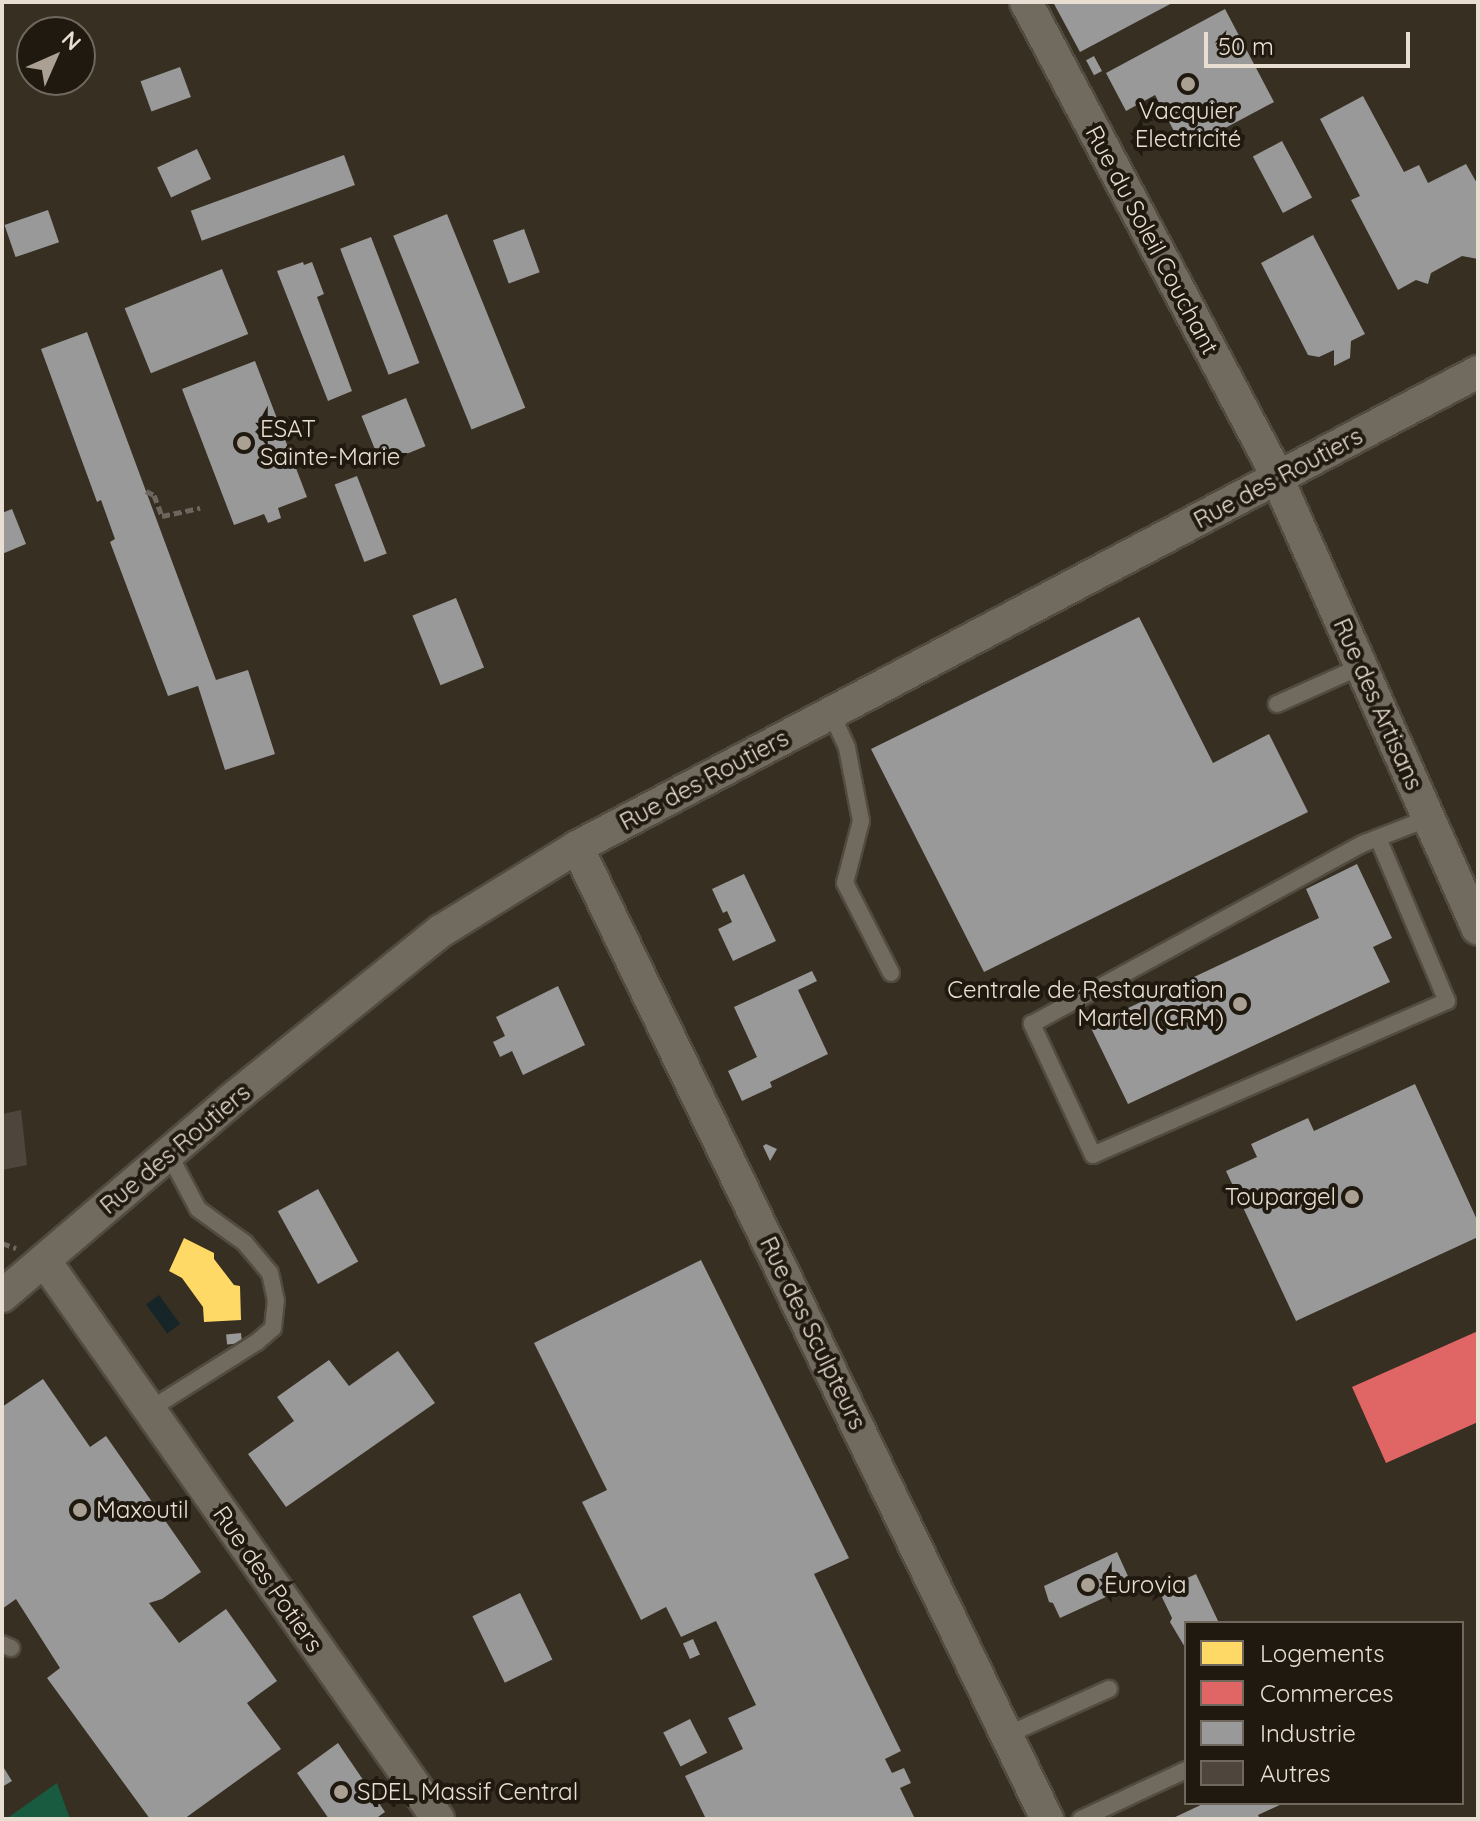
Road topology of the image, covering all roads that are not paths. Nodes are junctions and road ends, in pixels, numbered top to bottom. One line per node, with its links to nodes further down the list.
1 (1026, 2): 3 (street, Rue du Soleil Couchant)
2 (1478, 372): 3 (street, Rue des Routiers)
3 (1277, 478): 4 (street, Rue des Artisans); 6 (street, Rue des Routiers)
4 (1362, 666): 5 (lane); 7 (street, Rue des Artisans)
5 (1277, 704)
6 (831, 713): 9 (street, Rue des Routiers); 11 (lane)
7 (1429, 818): 8 (lane); 10 (street, Rue des Artisans)
8 (1378, 838): 8 (lane)
9 (577, 847): 12 (street, Rue des Routiers); 17 (street, Rue des Sculpteurs)
10 (1478, 929)
11 (891, 973)
12 (169, 1154): 13 (street, Rue des Routiers); 15 (lane)
13 (44, 1260): 14 (street, Rue des Routiers); 15 (street, Rue des Potiers)
14 (2, 1296)
15 (149, 1410): 19 (street, Rue des Potiers)
16 (1109, 1689): 17 (lane)
17 (1007, 1735): 20 (street, Rue des Sculpteurs)
18 (1184, 1771): 21 (lane)
19 (438, 1819)
20 (1047, 1819)
21 (1081, 1819)

